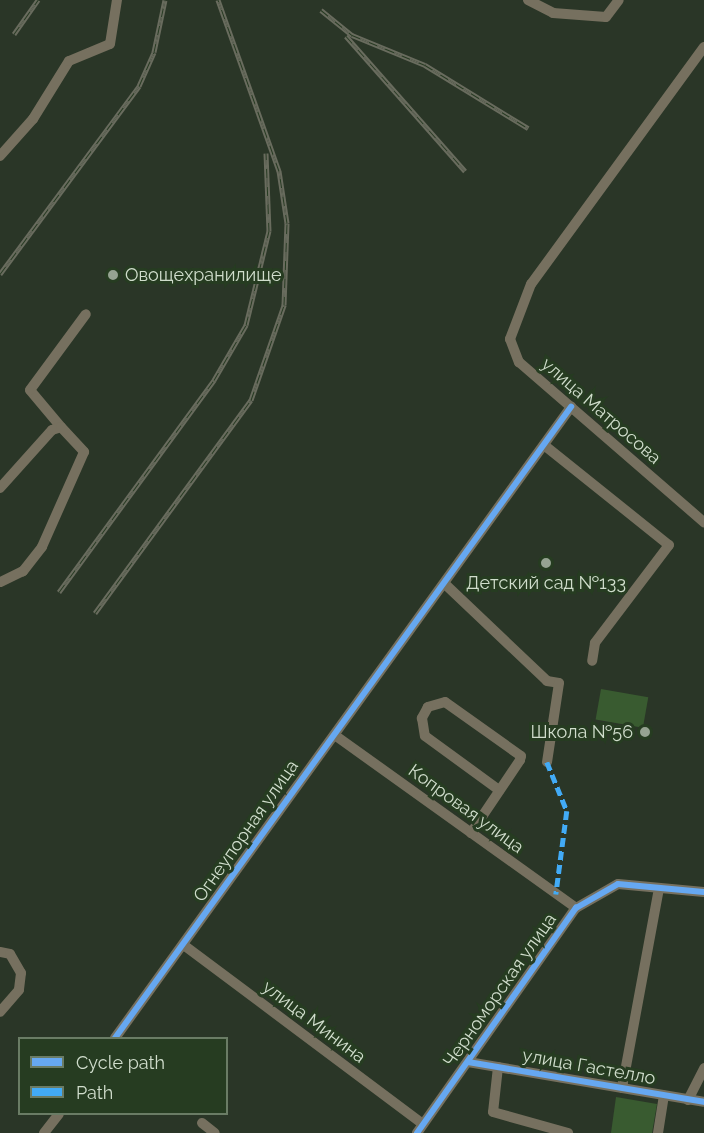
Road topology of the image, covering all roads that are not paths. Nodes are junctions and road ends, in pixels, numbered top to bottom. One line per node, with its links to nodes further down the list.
1 (117, 0): 5 (street)
2 (528, 0): 3 (street)
3 (619, 0)
4 (704, 47): 7 (street, улица Матросова)
5 (0, 156)
6 (86, 314): 8 (street)
7 (571, 407): 9 (street, Огнеупорная улица); 11 (street, улица Матросова)
8 (61, 427): 10 (street); 12 (street)
9 (544, 445): 13 (street, Огнеупорная улица); 14 (street)
10 (0, 488)
11 (704, 522)
12 (0, 582)
13 (446, 585): 15 (street, Огнеупорная улица); 16 (street)
14 (592, 661)
15 (336, 736): 18 (street, Копровая улица); 22 (street, Огнеупорная улица)
16 (547, 762)
17 (499, 790): 17 (street); 18 (street)
18 (471, 833): 21 (street, Копровая улица)
19 (659, 888): 20 (street, Черноморская улица); 21 (street, Черноморская улица); 29 (street)
20 (704, 892)
21 (576, 909): 26 (street, Черноморская улица)
22 (185, 946): 25 (street, Огнеупорная улица); 35 (street, улица Минина)
23 (0, 952): 24 (street)
24 (0, 1012)
25 (116, 1037)
26 (468, 1062): 27 (street, улица Гастелло); 35 (street, Черноморская улица)
27 (498, 1067): 29 (street, улица Гастелло); 38 (street)
28 (704, 1068): 31 (street)
29 (622, 1088): 30 (street, улица Гастелло)
30 (664, 1095): 31 (street, улица Гастелло); 39 (street)
31 (688, 1100): 32 (street, улица Гастелло)
32 (704, 1102)
33 (58, 1115): 36 (street)
34 (202, 1124): 37 (street)
35 (420, 1129)
36 (44, 1133)
37 (215, 1133)
38 (568, 1133)
39 (658, 1133)

